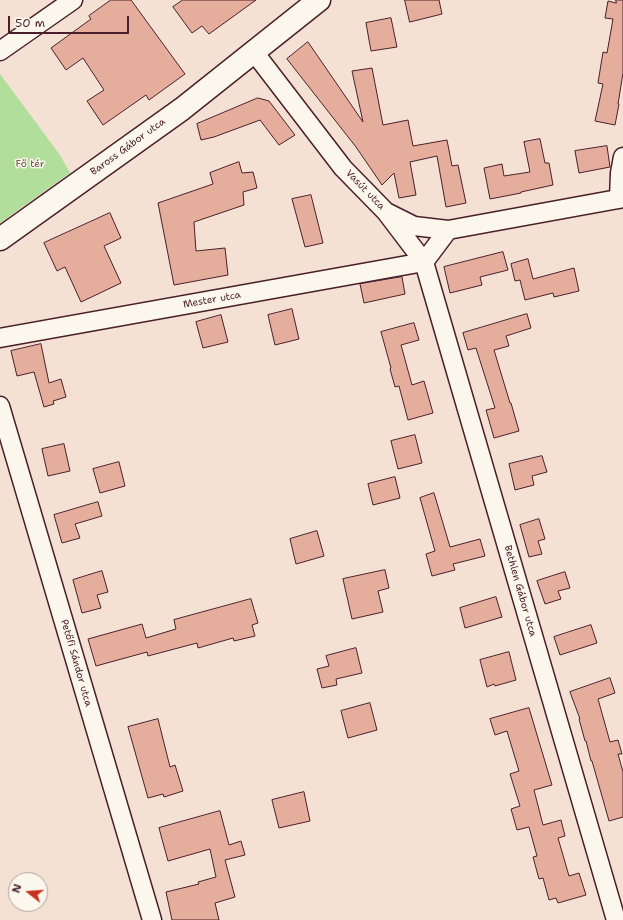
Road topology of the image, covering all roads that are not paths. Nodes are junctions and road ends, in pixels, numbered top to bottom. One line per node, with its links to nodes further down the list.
1 (73, 0): 3 (street)
2 (319, 0): 4 (street, Baross Gábor utca)
3 (4, 49)
4 (254, 52): 7 (street, Vasút utca); 9 (street, Baross Gábor utca)
5 (623, 157): 6 (street)
6 (621, 198): 8 (street, Vasút utca)
7 (386, 212): 8 (street, Vasút utca); 10 (street, Bethlen Gábor utca)
8 (448, 230): 10 (street)
9 (0, 239)
10 (424, 262): 11 (street, Mester utca); 14 (street, Bethlen Gábor utca)
11 (0, 338)
12 (0, 406): 13 (street, Petőfi Sándor utca)
13 (152, 920)
14 (616, 920)

